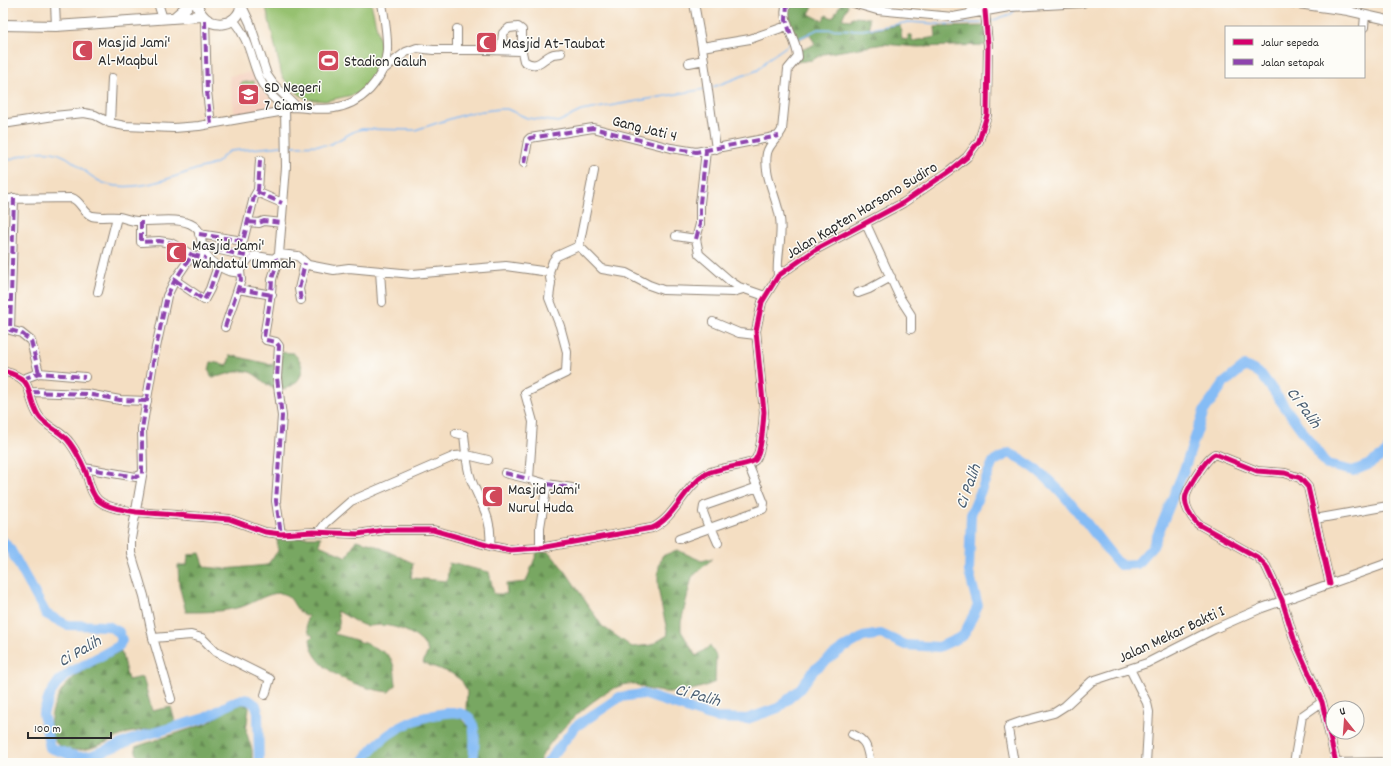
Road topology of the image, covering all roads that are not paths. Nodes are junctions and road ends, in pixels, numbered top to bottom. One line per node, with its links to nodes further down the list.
1 (55, 3): 25 (street)
2 (158, 3): 21 (street)
3 (191, 3): 19 (main road)
4 (197, 3): 20 (main road)
5 (694, 3): 29 (street)
6 (787, 3): 26 (street)
7 (853, 3): 17 (street)
8 (975, 3): 17 (street)
9 (988, 3): 15 (street)
10 (1083, 3): 15 (street)
11 (1291, 3): 14 (street)
12 (242, 4): 22 (main road); 37 (street)
13 (383, 4): 36 (street)
14 (1349, 7): 18 (street)
15 (996, 9): 16 (street)
16 (985, 11): 17 (street); 59 (street, Jalan Kapten Harsono Sudiro)
17 (969, 14)
18 (1365, 15): 23 (street); 27 (street)
19 (175, 17): 20 (main road); 21 (main road)
20 (203, 18): 22 (main road); 44 (street)
21 (163, 19): 25 (main road)
22 (233, 20): 39 (street)
23 (1388, 20)
24 (3, 25): 25 (main road)
25 (56, 26)
26 (787, 26): 29 (street); 45 (street)
27 (1364, 26)
28 (457, 29): 30 (street)
29 (702, 47): 34 (street)
30 (457, 50): 31 (street); 36 (street)
31 (501, 50): 32 (street); 32 (street)
32 (522, 52): 33 (street)
33 (561, 53)
34 (704, 60): 35 (street); 46 (street)
35 (689, 63)
36 (384, 69): 40 (street)
37 (267, 75): 39 (street); 40 (street)
38 (112, 78): 42 (street)
39 (259, 80): 41 (street)
40 (296, 106): 41 (street)
41 (285, 109): 44 (street); 54 (street)
42 (110, 122): 43 (street); 44 (street)
43 (3, 124)
44 (211, 124)
45 (779, 136): 46 (street, Gang Jati 4); 76 (street)
46 (716, 149): 47 (street, Gang Jati 4)
47 (706, 151): 49 (street, Gang Jati 4); 62 (street)
48 (260, 160): 51 (street)
49 (524, 163)
50 (594, 171): 65 (street)
51 (257, 192): 54 (street); 57 (street)
52 (14, 198): 53 (street); 55 (street); 92 (street)
53 (3, 199)
54 (282, 203): 58 (street)
55 (117, 217): 56 (street); 81 (street)
56 (141, 222): 60 (street); 67 (street)
57 (248, 222): 58 (street); 63 (street)
58 (282, 223): 68 (street)
59 (866, 224): 76 (street, Jalan Kapten Harsono Sudiro); 77 (street)
60 (199, 234): 63 (street); 64 (street)
61 (676, 236): 62 (street)
62 (696, 239): 80 (street)
63 (242, 242): 66 (street)
64 (203, 246): 66 (street); 70 (street)
65 (579, 246): 75 (street); 80 (street)
66 (238, 254): 69 (street)
67 (192, 255): 70 (street); 78 (street)
68 (277, 256): 69 (street); 71 (street); 83 (street)
69 (250, 257): 73 (street)
70 (206, 258): 72 (street)
71 (305, 263): 74 (street); 85 (street)
72 (218, 266): 73 (street); 78 (street)
73 (240, 271): 79 (street)
74 (380, 271): 75 (street); 86 (street)
75 (549, 272): 104 (street)
76 (778, 276): 84 (street, Jalan Kapten Harsono Sudiro)
77 (891, 277): 82 (street); 89 (street)
78 (175, 280): 96 (street)
79 (238, 289): 83 (street); 88 (street)
80 (743, 289): 84 (street)
81 (98, 292)
82 (858, 293)
83 (272, 295): 113 (street)
84 (765, 296): 90 (street, Jalan Kapten Harsono Sudiro)
85 (301, 300)
86 (382, 302)
87 (713, 322): 90 (street)
88 (225, 327)
89 (911, 329)
90 (756, 335): 100 (street, Jalan Kapten Harsono Sudiro)
91 (3, 371): 94 (street)
92 (39, 373): 93 (street); 94 (street)
93 (85, 377)
94 (23, 379): 95 (street)
95 (31, 392): 96 (street); 101 (street)
96 (146, 400): 103 (street)
97 (456, 433): 98 (street)
98 (467, 455): 99 (street); 112 (street); 116 (street)
99 (488, 460)
100 (748, 464): 106 (street); 117 (street)
101 (84, 468): 103 (street); 109 (street)
102 (505, 473): 104 (street)
103 (142, 474): 109 (street)
104 (529, 479): 105 (street)
105 (547, 484): 107 (street); 117 (street)
106 (758, 487): 111 (street); 111 (street)
107 (572, 488)
108 (1388, 506): 110 (street)
109 (136, 512): 113 (street); 121 (street)
110 (1315, 519): 119 (street); 120 (street)
111 (710, 528): 114 (street); 115 (street)
112 (319, 532): 113 (street); 116 (street)
113 (281, 534)
114 (679, 539)
115 (718, 543)
116 (490, 546): 117 (street)
117 (540, 548)
118 (1388, 563): 119 (street, Jalan Mekar Bakti I)
119 (1330, 584): 120 (street, Jalan Mekar Bakti I)
120 (1282, 600): 122 (street, Jalan Mekar Bakti I); 125 (street)
121 (153, 638): 123 (street); 124 (street)
122 (1130, 669): 129 (street, Jalan Mekar Bakti I); 130 (street)
123 (265, 695)
124 (171, 699)
125 (1322, 702): 131 (street); 132 (street)
126 (852, 734): 128 (street)
127 (1388, 762): 132 (street)
128 (870, 763)
129 (1014, 763)
130 (1146, 763)
131 (1294, 763)
132 (1336, 763)

